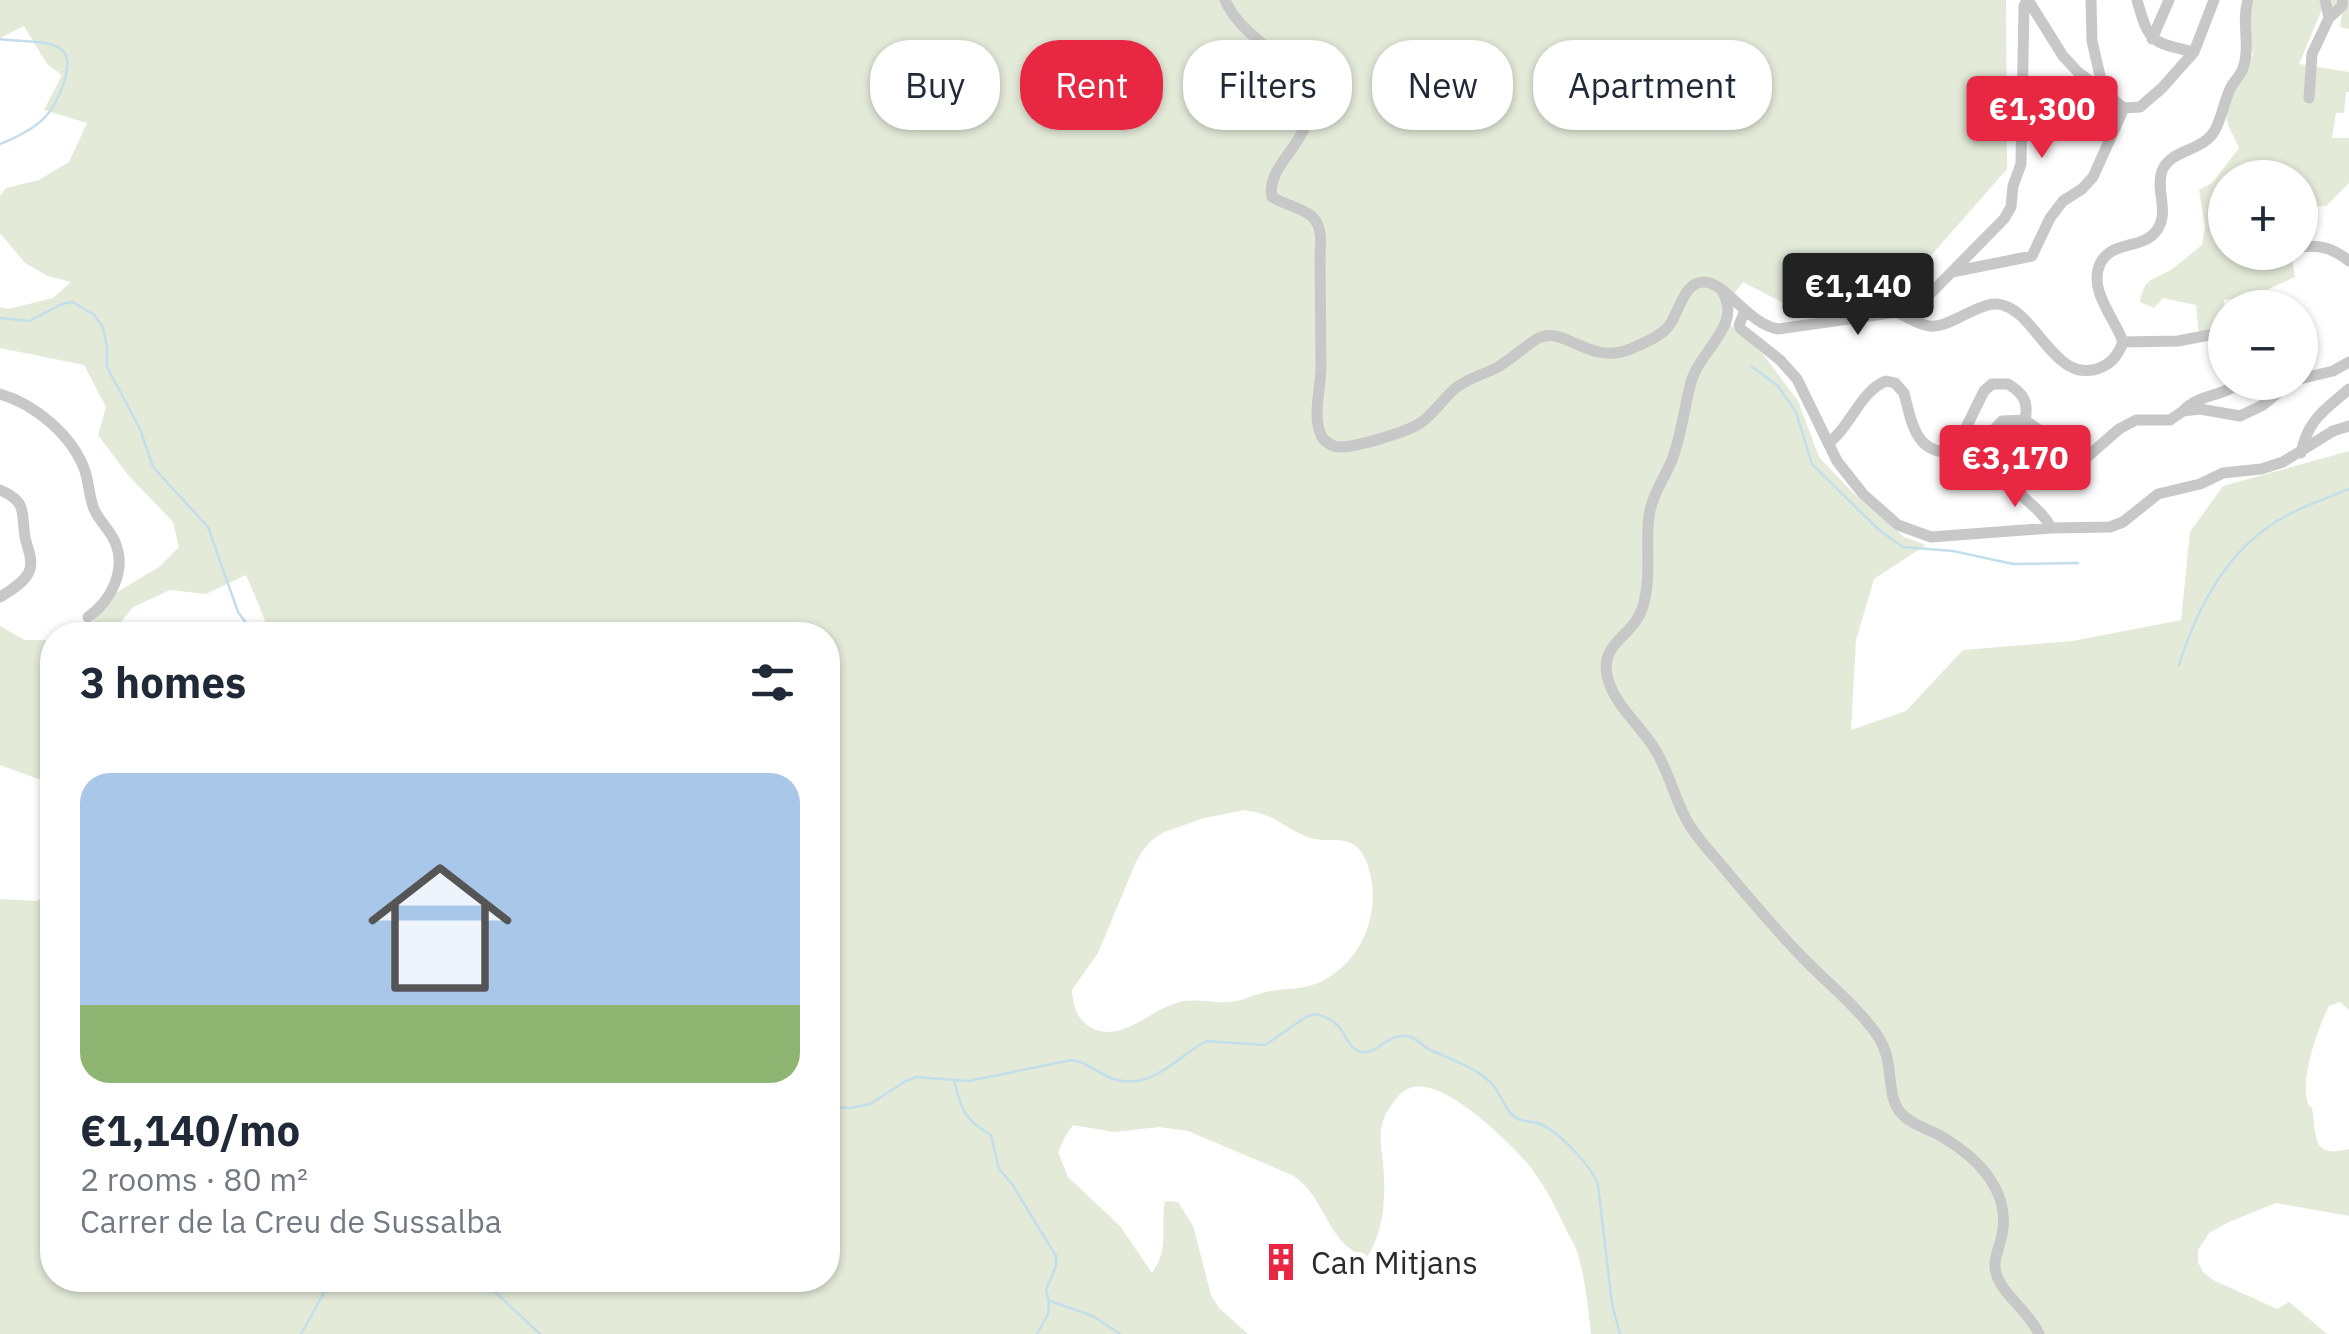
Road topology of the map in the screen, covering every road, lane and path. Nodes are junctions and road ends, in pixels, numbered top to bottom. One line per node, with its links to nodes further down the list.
1 (1226, 0): 20 (street)
2 (2028, 0): 13 (street); 18 (street)
3 (2091, 0): 13 (street)
4 (2137, 0): 11 (street)
5 (2170, 0): 11 (street)
6 (2214, 0): 12 (street)
7 (2248, 0): 22 (street)
8 (2324, 0): 10 (street)
9 (2343, 0): 10 (street)
10 (2329, 18): 14 (street)
11 (2152, 39): 12 (street)
12 (2194, 52): 15 (street)
13 (2104, 93): 15 (street)
14 (2309, 98)
15 (2124, 108): 18 (street)
16 (2318, 246): 17 (street)
17 (2349, 262)
18 (1952, 272): 19 (street)
19 (1896, 312): 20 (street); 22 (street)
20 (1741, 319): 32 (street); 38 (street)
21 (2208, 335): 22 (street)
22 (2122, 342)
23 (2349, 362): 24 (street)
24 (2318, 375)
25 (2349, 389): 33 (street)
26 (0, 394): 37 (street)
27 (2208, 397): 29 (street)
28 (2269, 400): 29 (street)
29 (2183, 411): 30 (street)
30 (2025, 420): 32 (street); 35 (street)
31 (2349, 426): 33 (street)
32 (1828, 443): 35 (street)
33 (2301, 452): 35 (street)
34 (0, 490): 36 (street)
35 (2051, 528)
36 (0, 597)
37 (88, 618)
38 (2039, 1334)

